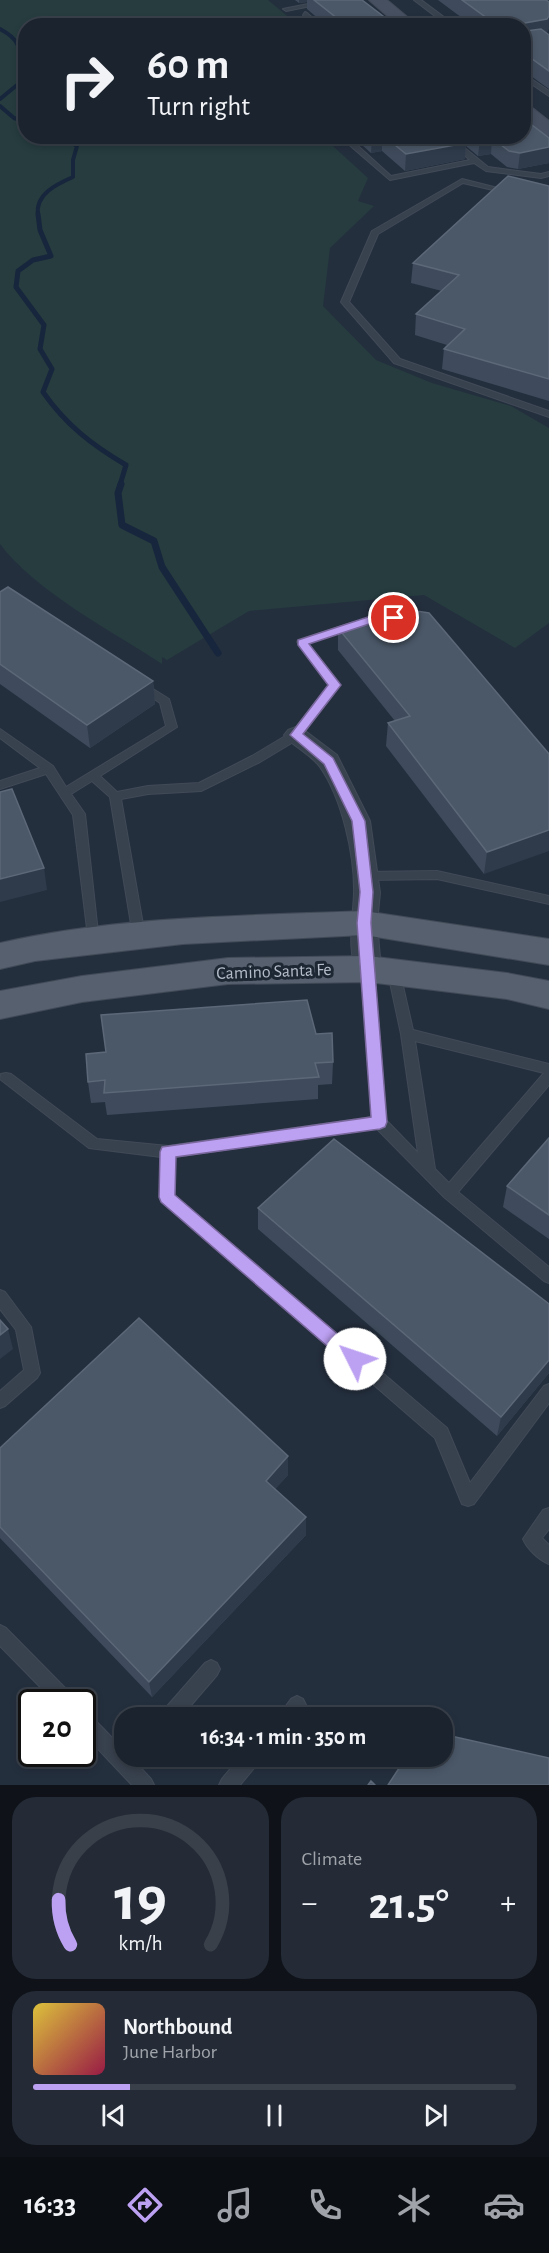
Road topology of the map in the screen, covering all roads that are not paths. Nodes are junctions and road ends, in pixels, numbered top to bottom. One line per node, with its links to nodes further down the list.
1 (338, 0): 4 (lane)
2 (377, 0): 7 (street)
3 (417, 0): 8 (lane)
4 (286, 9)
5 (305, 14): 6 (lane)
6 (309, 18)
7 (401, 18)
8 (442, 18)
9 (531, 81): 10 (lane)
10 (549, 94)
11 (351, 144): 13 (lane)
12 (455, 144): 13 (lane)
13 (475, 161): 14 (lane)
14 (549, 174)
15 (516, 194): 16 (lane)
16 (549, 414)
17 (367, 621): 20 (lane)
18 (136, 682): 22 (lane)
19 (0, 733): 21 (lane)
20 (296, 735): 25 (lane); 26 (street)
21 (49, 769): 23 (lane); 24 (lane)
22 (92, 775): 24 (lane); 25 (lane)
23 (0, 785)
24 (64, 793): 30 (lane)
25 (115, 796): 29 (lane)
26 (365, 876): 27 (lane); 28 (street)
27 (549, 900)
28 (364, 923): 29 (main road); 31 (main road); 33 (street)
29 (139, 936): 30 (main road)
30 (93, 942): 32 (main road)
31 (549, 952)
32 (0, 956)
33 (381, 971): 34 (main road, Camino Santa Fe); 35 (main road, Camino Santa Fe); 36 (lane); 40 (lane)
34 (549, 995)
35 (0, 1005)
36 (407, 1034): 37 (lane); 42 (lane)
37 (549, 1069)
38 (549, 1076): 43 (lane)
39 (6, 1078): 41 (lane)
40 (380, 1122): 41 (lane); 42 (lane)
41 (168, 1152): 46 (lane)
42 (428, 1172): 43 (lane)
43 (449, 1193): 44 (lane)
44 (549, 1276)
45 (0, 1297): 47 (lane)
46 (549, 1391)
47 (0, 1401)
48 (549, 1516): 49 (lane)
49 (549, 1556)
50 (0, 1634): 52 (lane)
51 (212, 1669): 53 (lane)
52 (54, 1689)
53 (178, 1707)
54 (96, 1731): 55 (lane)
55 (114, 1747)
56 (133, 1767): 58 (lane)
57 (244, 1767): 59 (lane)
58 (145, 1785)
59 (228, 1785)

